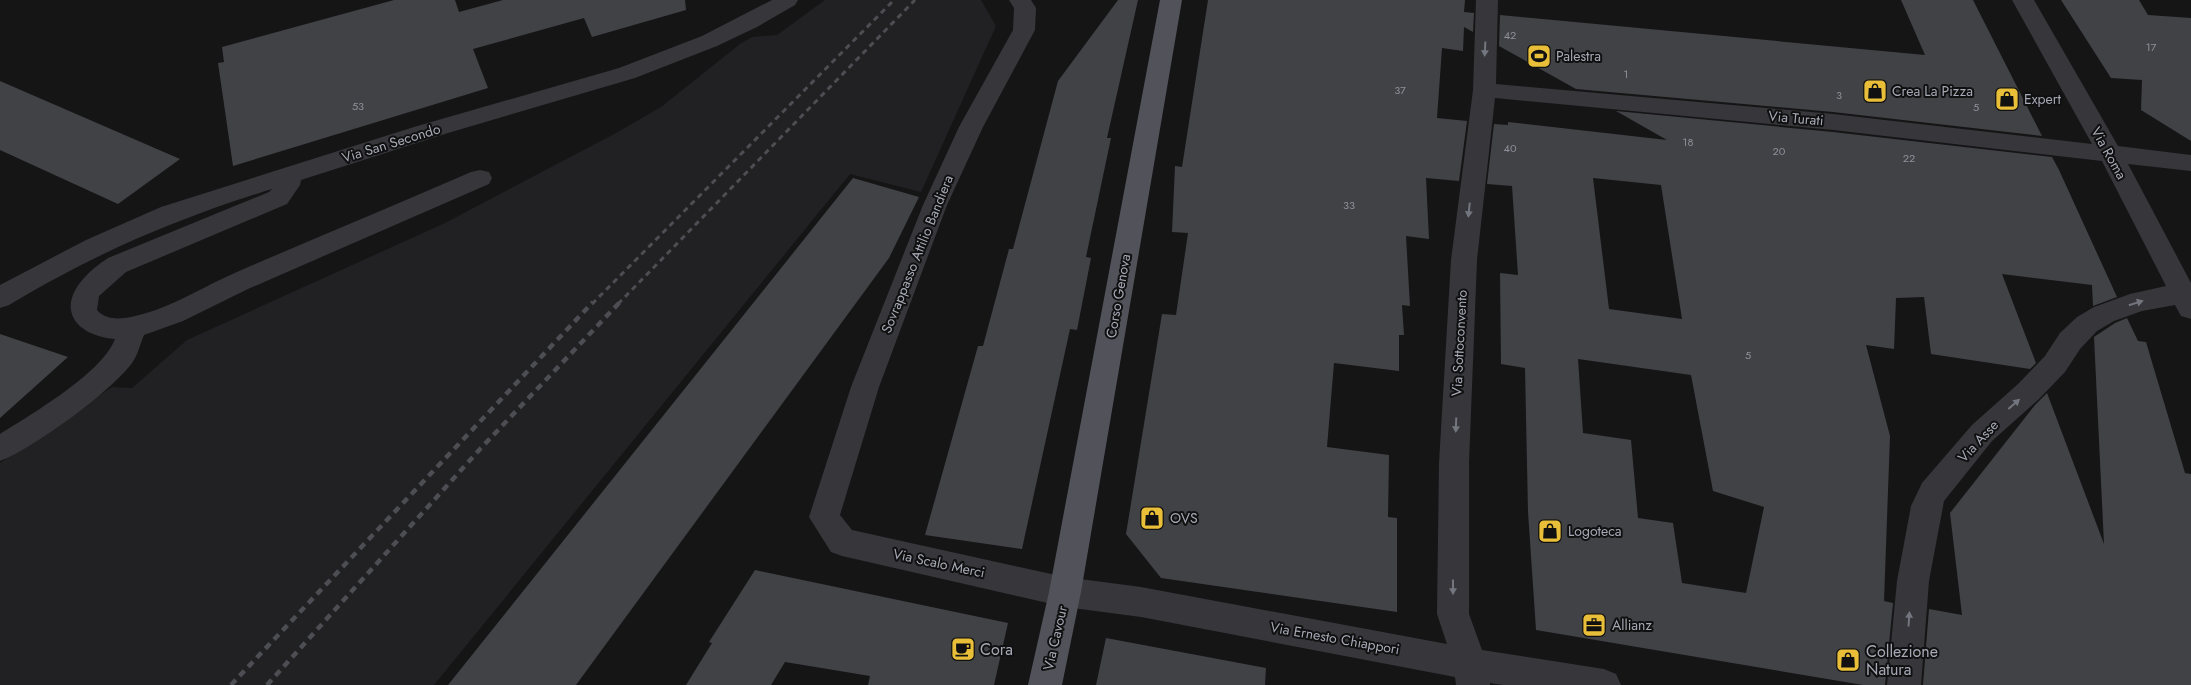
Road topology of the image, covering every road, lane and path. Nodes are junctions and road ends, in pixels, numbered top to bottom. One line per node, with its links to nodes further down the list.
1 (787, 0): 9 (street, Via San Secondo)
2 (1020, 0): 15 (street, Sovrappasso Attilio Bandiera)
3 (1171, 0): 16 (main road, Corso Genova)
4 (1487, 0): 6 (street, Via Sottoconvento, one-way to 6)
5 (2023, 0): 7 (street, Via Roma)
6 (1484, 90): 7 (street, Via Turati); 17 (street, Via Sottoconvento, one-way to 17)
7 (2109, 152): 8 (street, Via Turati); 12 (street, Via Roma)
8 (2191, 163)
9 (289, 175): 11 (street, Via San Secondo); 13 (street)
10 (480, 178): 13 (street)
11 (1, 297)
12 (2188, 301): 20 (street, Via Asse, one-way to 12)
13 (133, 327): 14 (street)
14 (0, 449)
15 (824, 517): 16 (street, Via Scalo Merci)
16 (1065, 592): 17 (street, Via Ernesto Chiappori); 18 (main road, Via Cavour)
17 (1472, 674): 19 (street, Via Ernesto Chiappori)
18 (1045, 685)
19 (1604, 685)
20 (1904, 685)

